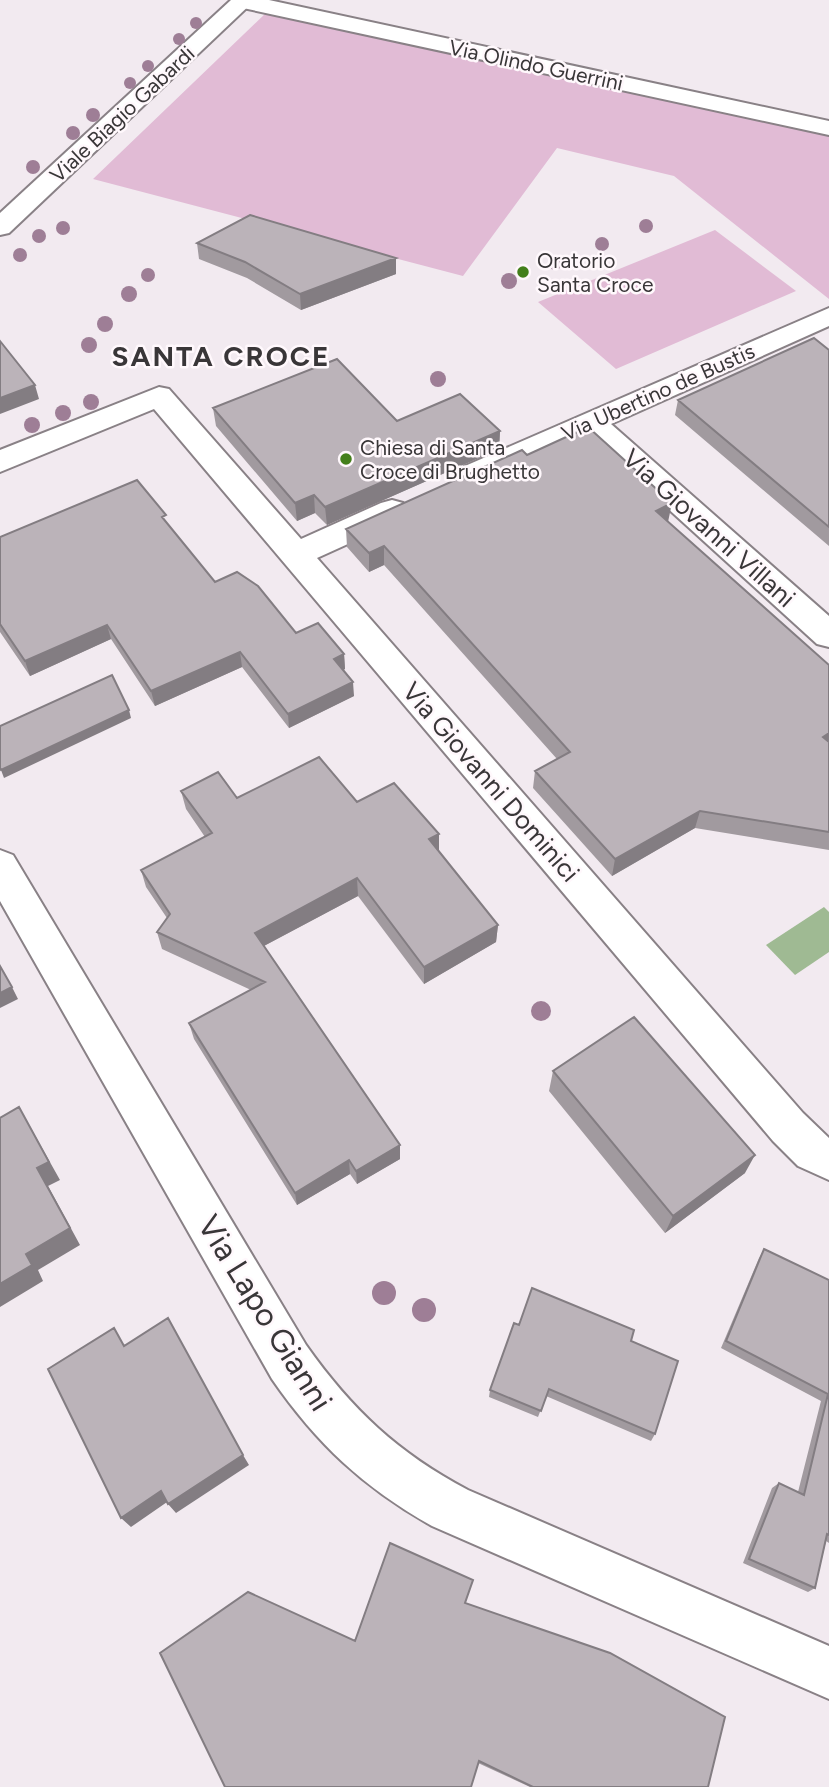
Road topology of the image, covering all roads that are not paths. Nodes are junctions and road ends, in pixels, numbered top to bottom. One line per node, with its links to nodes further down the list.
1 (243, 1): 2 (street, Via Olindo Guerrini); 3 (street, Viale Biagio Gabardi)
2 (829, 128)
3 (0, 227)
4 (829, 316): 5 (street, Via Ubertino de Bustis)
5 (590, 422): 7 (street, Via Ubertino de Bustis); 10 (street, Via Giovanni Villani)
6 (0, 463): 9 (street, Via Giovanni Dominici)
7 (455, 483)
8 (418, 499): 9 (street)
9 (295, 555): 12 (street, Via Giovanni Dominici)
10 (829, 635)
11 (0, 866): 13 (street, Via Lapo Gianni)
12 (829, 1160)
13 (829, 1673)

